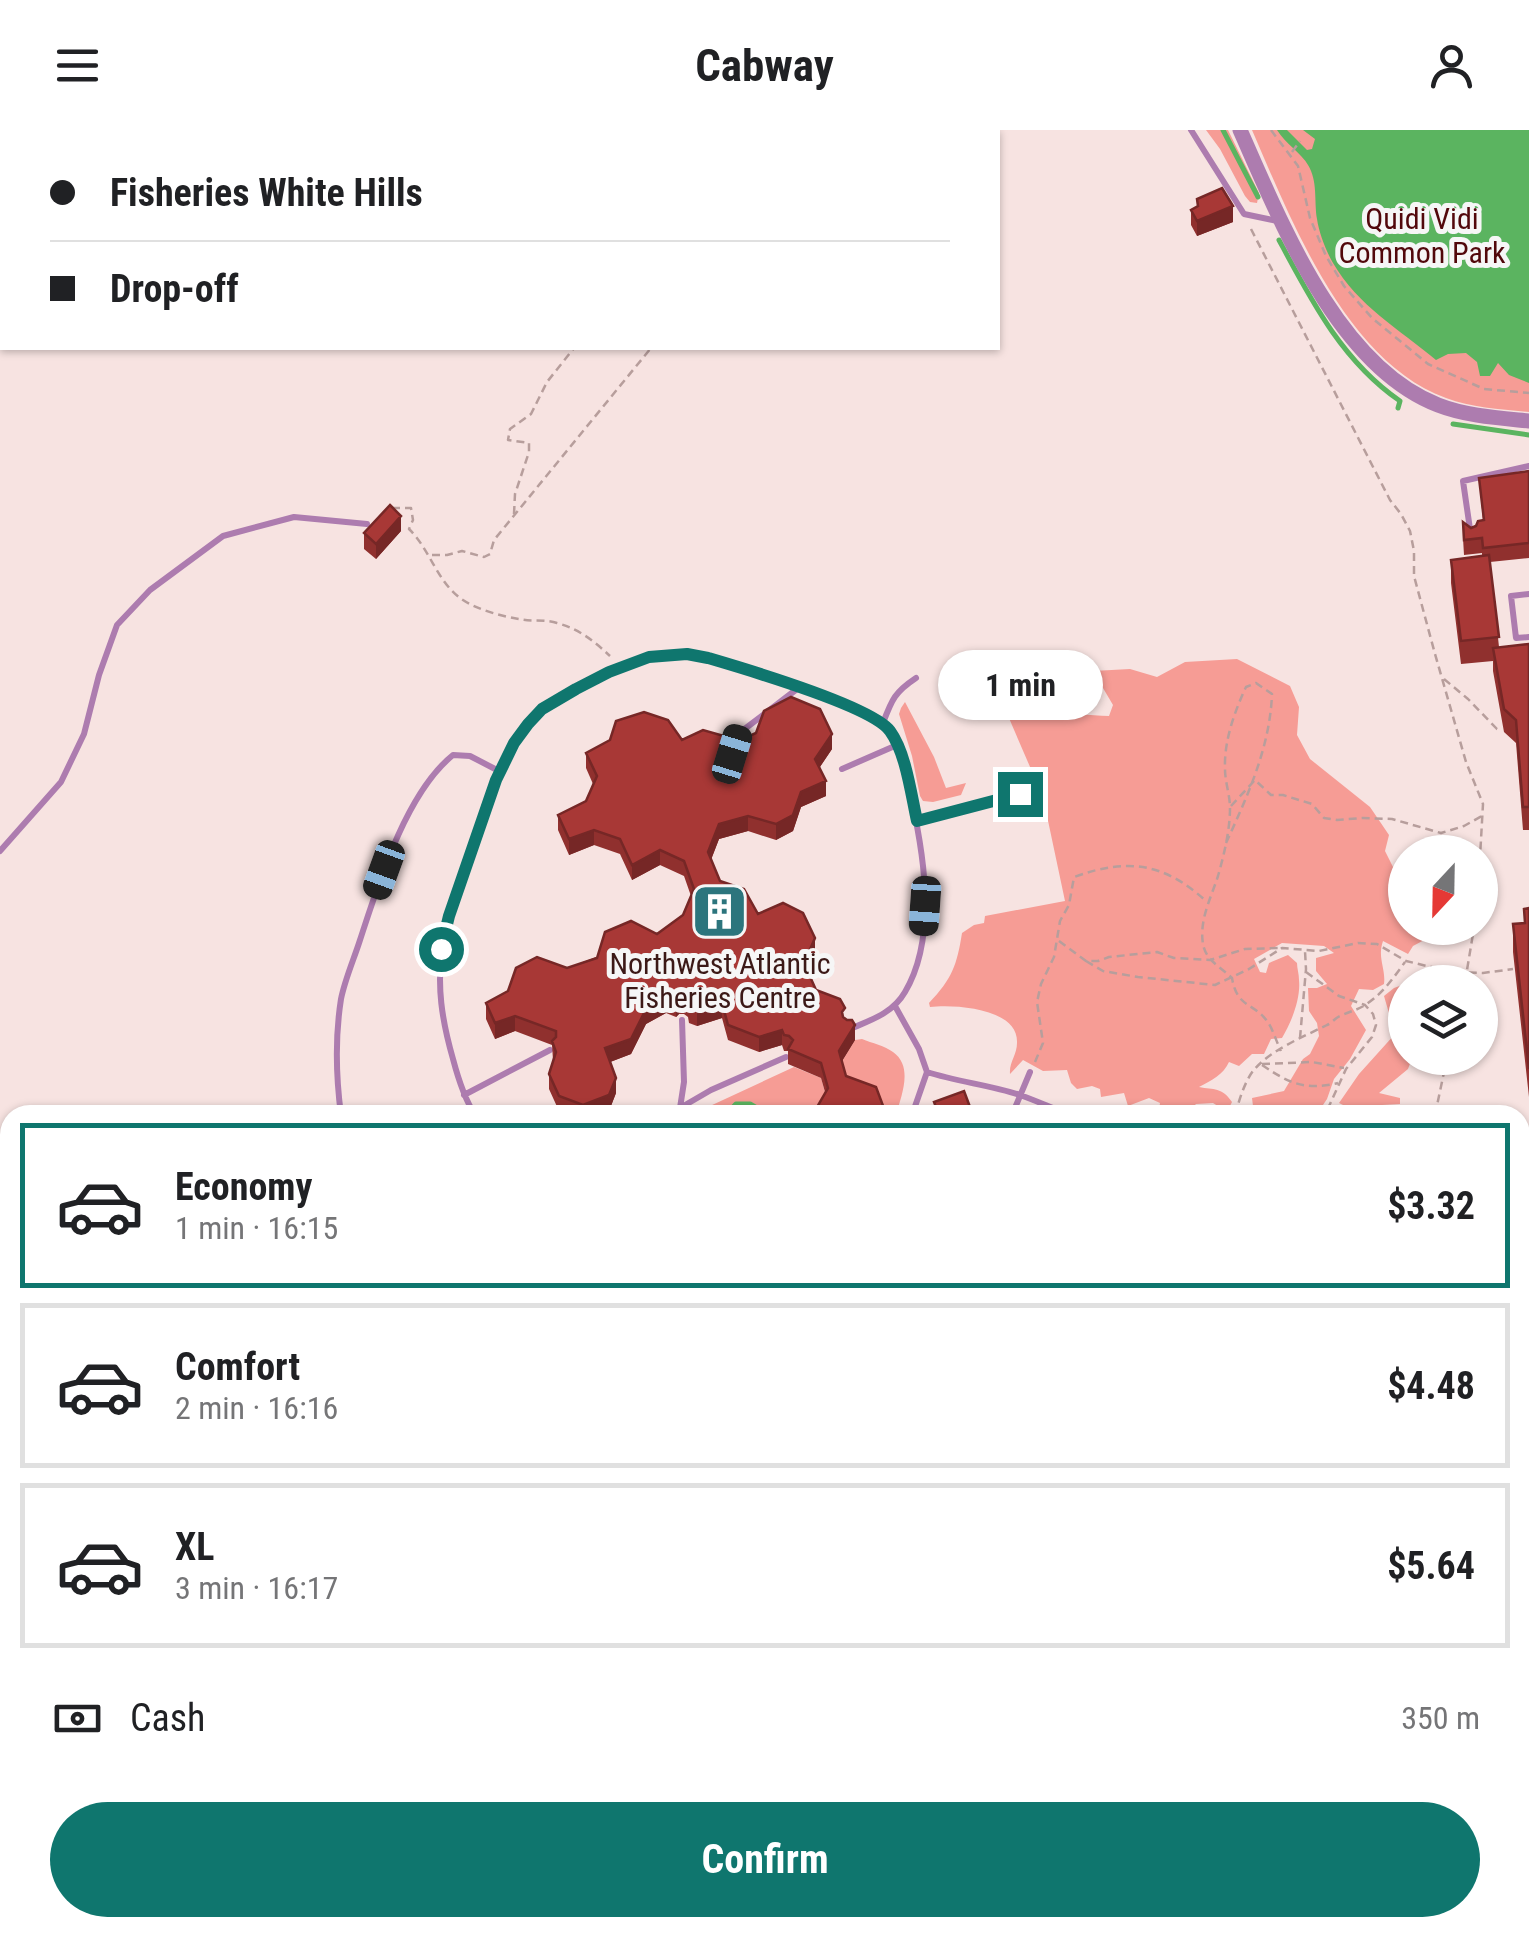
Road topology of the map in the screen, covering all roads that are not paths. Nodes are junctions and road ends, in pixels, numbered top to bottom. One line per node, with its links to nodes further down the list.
1 (1191, 130): 3 (lane)
2 (1240, 130): 3 (street)
3 (1283, 222): 4 (street)
4 (1529, 421)
5 (1529, 466): 7 (lane)
6 (368, 524): 19 (lane)
7 (1472, 537)
8 (1529, 594): 9 (lane)
9 (1529, 637)
10 (916, 678): 12 (lane)
11 (798, 688): 12 (lane); 14 (lane); 16 (lane)
12 (883, 723): 13 (lane)
13 (897, 745): 15 (lane); 18 (lane)
14 (732, 754)
15 (842, 769)
16 (499, 772): 27 (lane); 29 (lane)
17 (1020, 794): 18 (lane)
18 (917, 821): 20 (lane)
19 (0, 851)
20 (895, 1006): 22 (lane); 25 (lane)
21 (682, 1020): 31 (lane)
22 (849, 1029)
23 (550, 1050): 27 (lane)
24 (786, 1057): 32 (lane)
25 (928, 1072): 28 (lane); 33 (lane)
26 (1030, 1072): 28 (lane)
27 (464, 1094): 30 (lane)
28 (1020, 1095): 34 (lane); 35 (lane)
29 (340, 1105)
30 (470, 1105)
31 (682, 1105)
32 (690, 1105)
33 (916, 1105)
34 (1016, 1105)
35 (1046, 1105)

